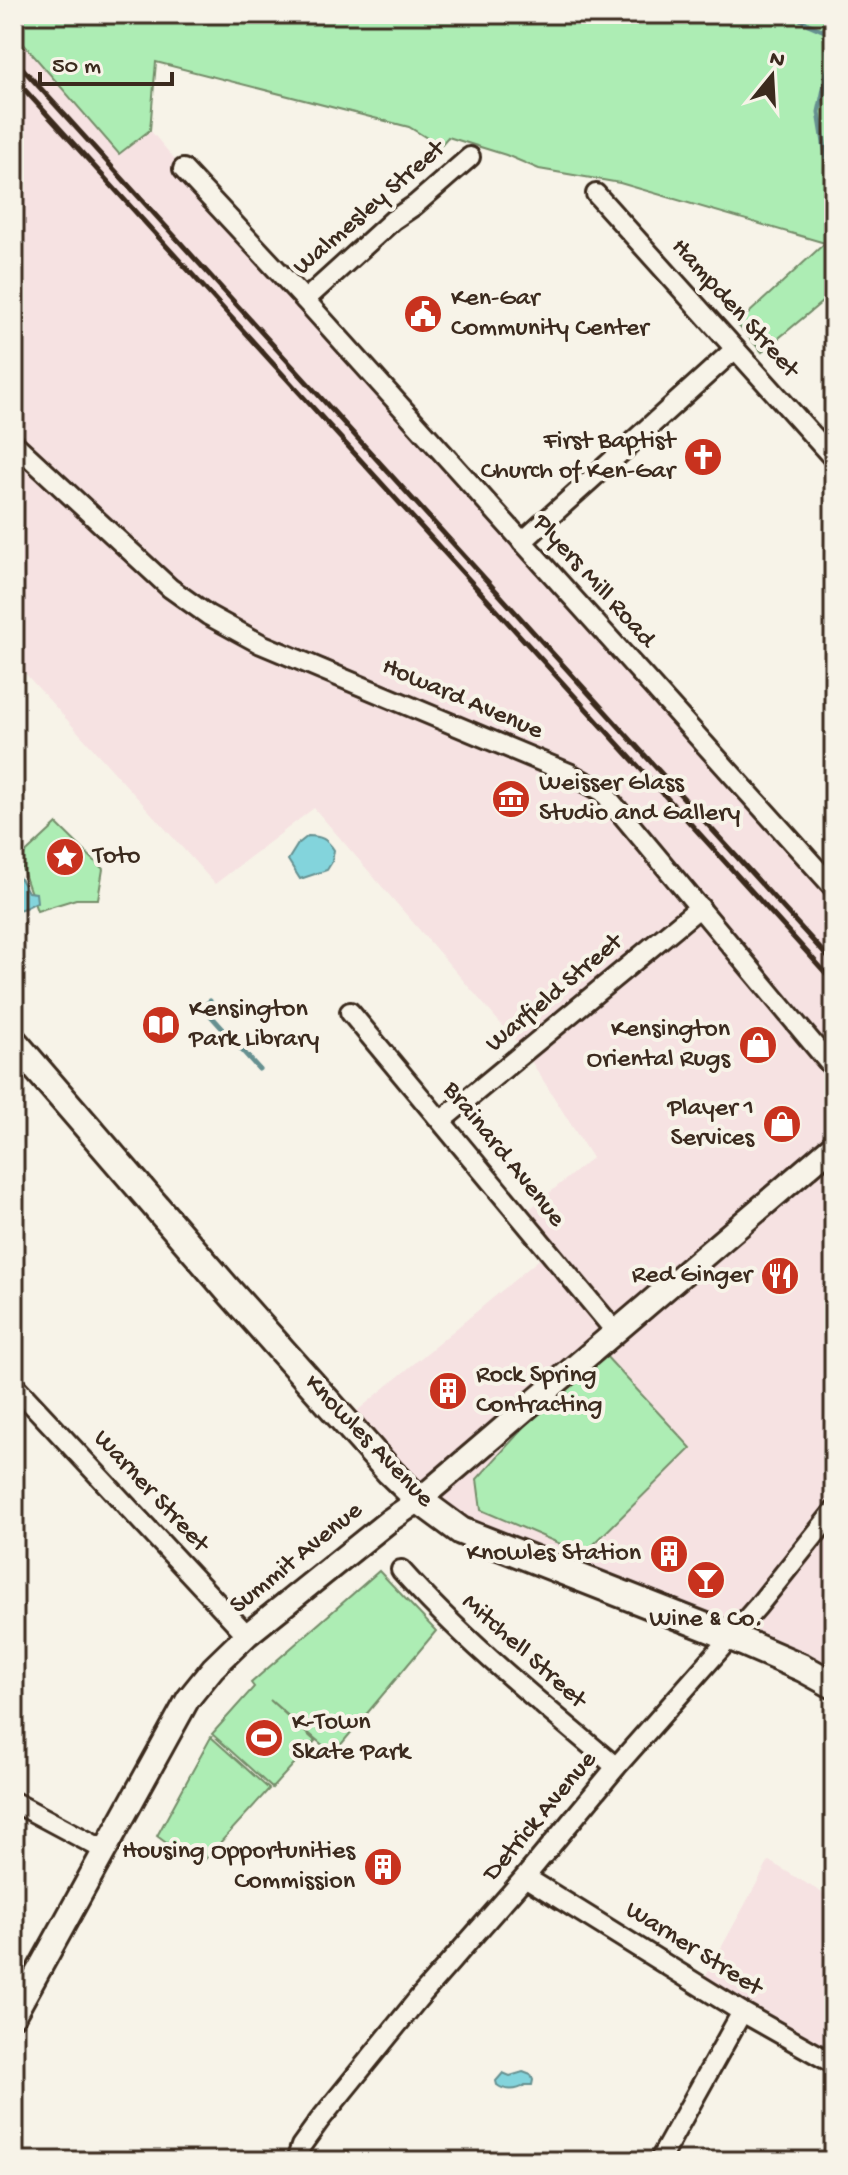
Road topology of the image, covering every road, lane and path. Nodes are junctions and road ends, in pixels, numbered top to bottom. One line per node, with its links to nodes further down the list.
1 (470, 157): 4 (street, Walmesley Street)
2 (183, 169): 4 (street, Plyers Mill Road)
3 (596, 194): 5 (street, Hampden Street)
4 (305, 300): 8 (street, Plyers Mill Road)
5 (735, 349): 7 (street, Hampden Street); 8 (street)
6 (14, 443): 10 (street, Howard Avenue)
7 (834, 459)
8 (522, 542): 9 (street, Plyers Mill Road)
9 (834, 888)
10 (700, 907): 13 (street, Howard Avenue); 14 (street, Warfield Street)
11 (350, 1012): 14 (street, Brainard Avenue)
12 (14, 1042): 18 (main road, Knowles Avenue)
13 (834, 1069)
14 (442, 1120): 16 (street, Brainard Avenue)
15 (834, 1145): 16 (street, Summit Avenue)
16 (615, 1331): 18 (street, Summit Avenue)
17 (14, 1385): 21 (street, Warner Street)
18 (419, 1500): 21 (street, Summit Avenue); 22 (main road, Knowles Avenue)
19 (834, 1511): 22 (street, Detrick Avenue)
20 (401, 1570): 24 (street, Mitchell Street)
21 (247, 1635): 26 (street, Summit Avenue)
22 (729, 1636): 23 (main road, Knowles Avenue); 24 (street, Detrick Avenue)
23 (834, 1685)
24 (616, 1767): 27 (street, Detrick Avenue)
25 (14, 1802): 26 (street)
26 (104, 1850): 29 (street, Summit Avenue)
27 (525, 1877): 28 (street, Warner Street); 31 (street, Detrick Avenue)
28 (742, 2012): 30 (street, Warner Street); 32 (street)
29 (14, 2015)
30 (834, 2064)
31 (296, 2161)
32 (659, 2161)

